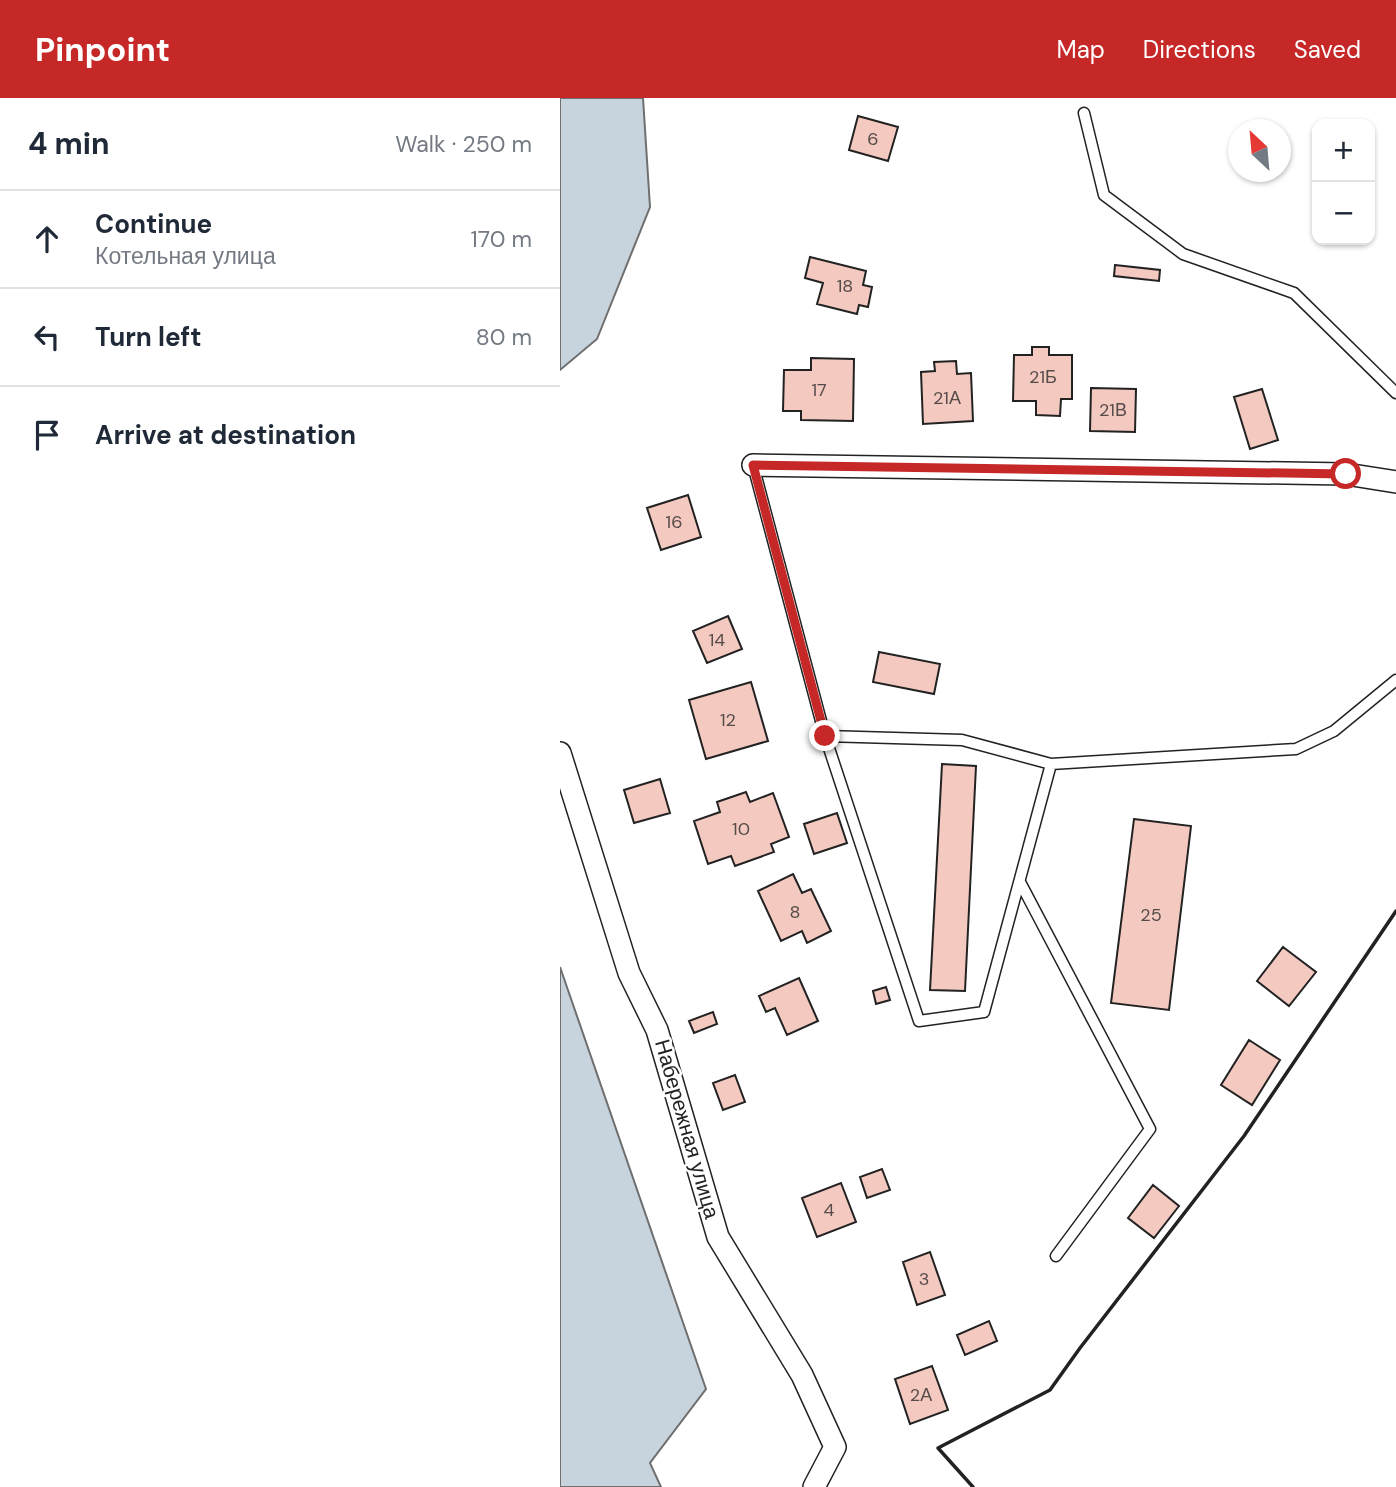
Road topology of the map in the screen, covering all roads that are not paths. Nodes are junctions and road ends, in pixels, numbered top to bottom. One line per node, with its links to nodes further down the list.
1 (1084, 113): 2 (lane)
2 (1396, 393)
3 (753, 465): 4 (street); 6 (lane)
4 (1396, 482)
5 (1396, 680): 8 (lane)
6 (825, 736): 8 (lane); 9 (lane)
7 (560, 753): 11 (street, Набережная улица)
8 (1052, 764): 9 (lane)
9 (1020, 881): 10 (lane)
10 (1056, 1256)
11 (814, 1487)

